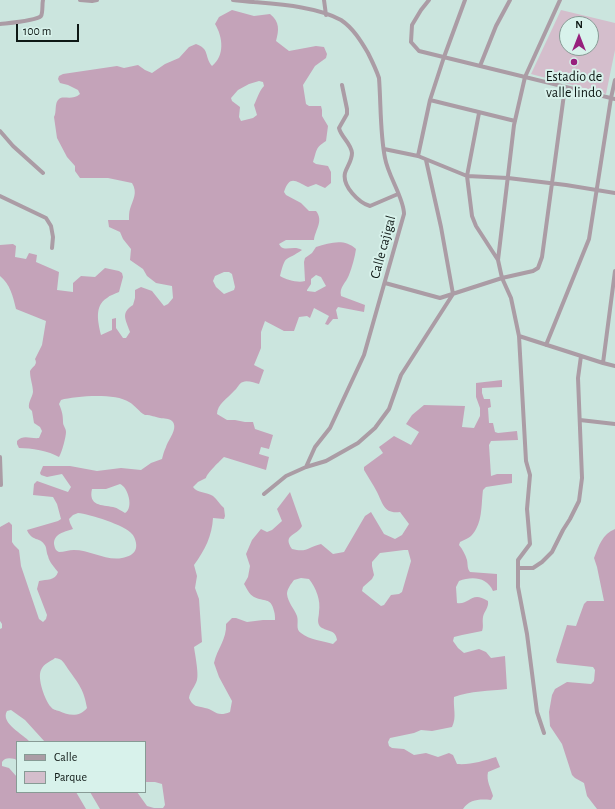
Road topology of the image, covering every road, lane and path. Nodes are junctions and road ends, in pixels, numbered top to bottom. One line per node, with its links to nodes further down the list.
1 (43, 0): 11 (street)
2 (80, 0): 3 (street)
3 (97, 0)
4 (233, 0): 10 (street, Calle cajigal)
5 (324, 0): 10 (street)
6 (429, 0): 12 (street)
7 (465, 0): 12 (street)
8 (510, 0): 13 (street)
9 (560, 0): 14 (street)
10 (326, 14): 23 (street, Calle cajigal)
11 (0, 24)
12 (444, 57): 13 (street); 19 (street)
13 (480, 66): 14 (street)
14 (525, 77): 17 (street); 21 (street)
15 (615, 80): 18 (street)
16 (342, 85): 32 (street)
17 (565, 87): 18 (street); 29 (street)
18 (613, 98): 30 (street)
19 (430, 100): 20 (street); 24 (street)
20 (479, 113): 21 (street); 27 (street)
21 (515, 121): 28 (street)
22 (0, 131): 26 (street)
23 (384, 149): 24 (street); 32 (street, Calle cajigal)
24 (418, 156): 25 (street)
25 (426, 160): 27 (street); 39 (street)
26 (43, 173)
27 (467, 176): 28 (street); 35 (street)
28 (508, 178): 29 (street); 35 (street)
29 (552, 183): 30 (street); 37 (street)
30 (596, 189): 31 (street); 41 (street)
31 (615, 193)
32 (398, 194): 38 (street, Calle cajigal)
33 (0, 196): 34 (street)
34 (52, 248)
35 (498, 260): 37 (street)
36 (615, 270): 43 (street)
37 (502, 278): 39 (street); 40 (street)
38 (385, 283): 39 (street); 48 (street, Calle cajigal)
39 (453, 294): 48 (street)
40 (519, 336): 41 (street); 51 (street)
41 (546, 345): 42 (street)
42 (581, 356): 43 (street); 45 (street)
43 (603, 363): 44 (street)
44 (615, 366)
45 (580, 420): 46 (street); 51 (street)
46 (615, 424)
47 (0, 457): 49 (street)
48 (306, 467): 50 (street)
49 (1, 485)
50 (264, 494)
51 (518, 568): 52 (street)
52 (544, 733)

